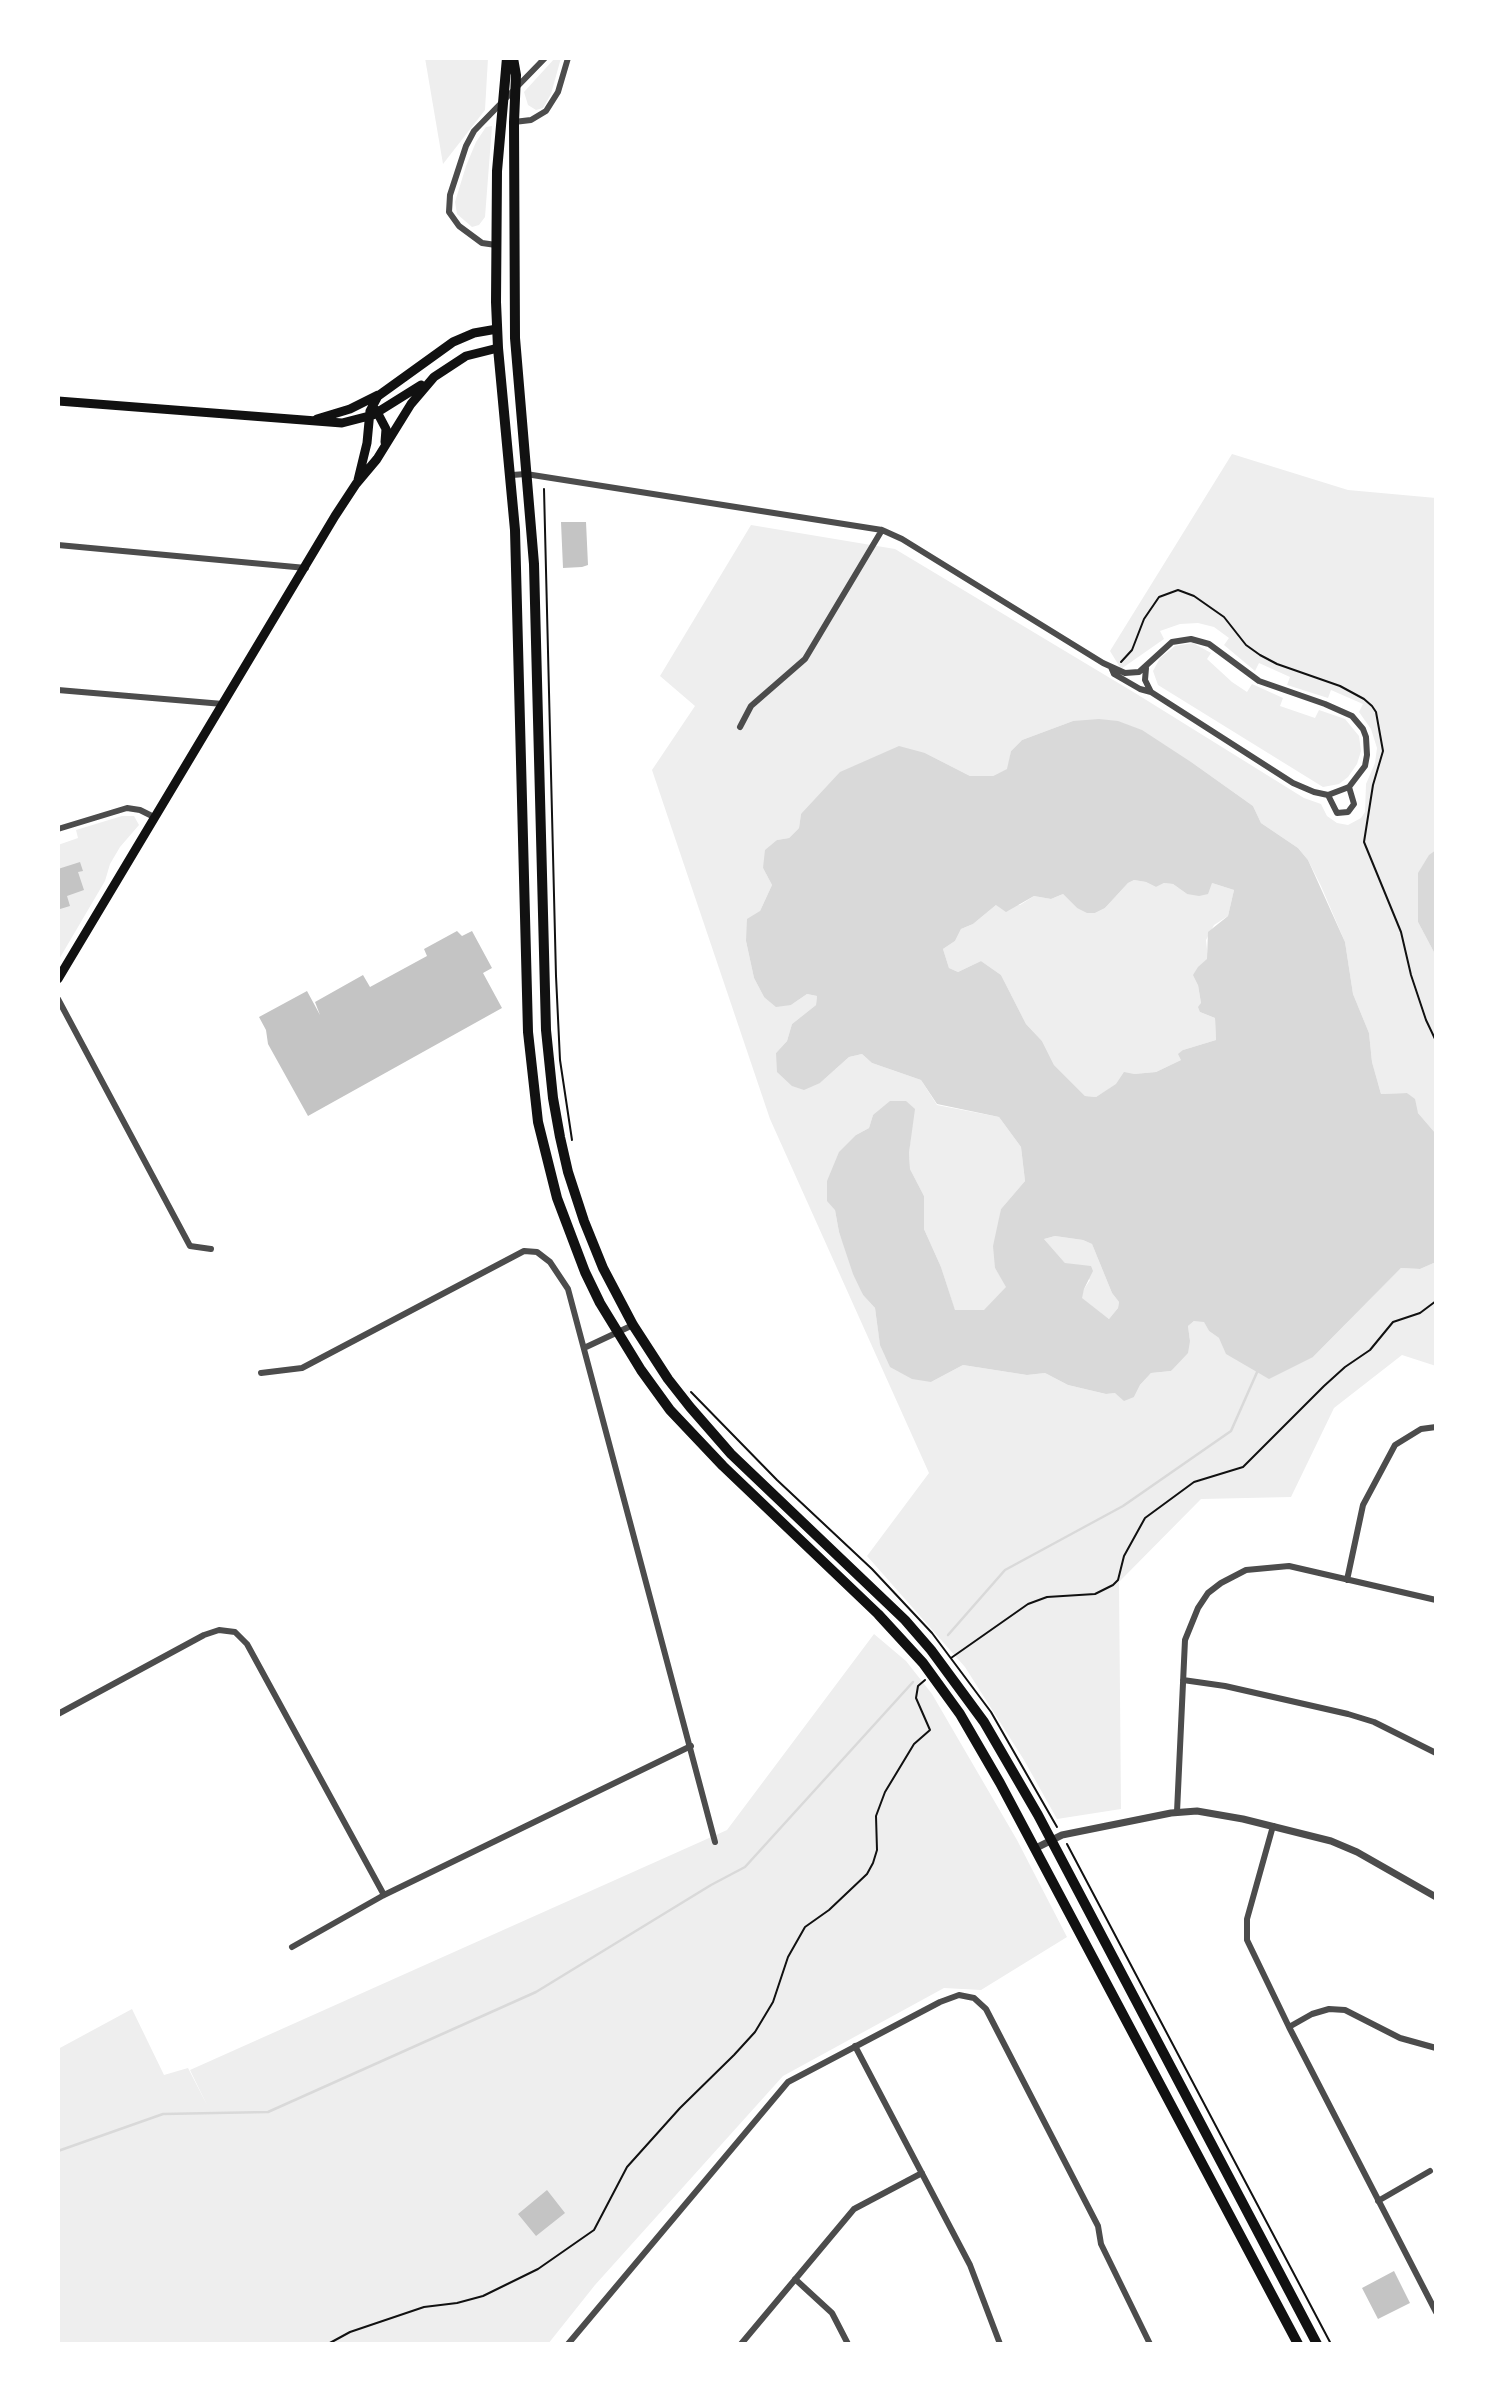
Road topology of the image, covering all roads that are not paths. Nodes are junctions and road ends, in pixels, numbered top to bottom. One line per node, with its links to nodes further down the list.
1 (507, 58): 6 (highway)
2 (513, 58): 5 (highway)
3 (545, 58): 6 (street)
4 (568, 58): 5 (street)
5 (514, 122): 8 (highway)
6 (496, 245): 7 (highway)
7 (497, 329): 8 (highway); 9 (highway); 11 (main road)
8 (516, 342): 9 (highway); 19 (highway)
9 (498, 348): 10 (main road); 20 (highway)
10 (434, 377): 14 (main road); 18 (main road)
11 (383, 392): 13 (main road); 14 (main road)
12 (58, 401): 15 (main road)
13 (354, 408): 14 (main road); 15 (main road)
14 (373, 412): 16 (main road); 17 (main road); 18 (main road)
15 (308, 421): 16 (main road)
16 (350, 422): 17 (main road)
17 (368, 432): 21 (main road)
18 (382, 450): 21 (main road)
19 (526, 474): 20 (street); 22 (street); 38 (highway)
20 (512, 475): 39 (highway)
21 (356, 484): 24 (main road)
22 (882, 530): 26 (street); 30 (street)
23 (58, 545): 24 (street)
24 (306, 568): 29 (main road)
25 (1146, 667): 26 (street); 28 (street); 31 (street)
26 (1114, 668): 28 (street)
27 (58, 690): 29 (street)
28 (1151, 692): 32 (street)
29 (223, 704): 33 (main road)
30 (740, 727)
31 (1349, 787): 32 (street); 32 (street)
32 (1328, 795)
33 (154, 817): 34 (street); 35 (main road)
34 (58, 830)
35 (58, 979)
36 (58, 999): 37 (street)
37 (211, 1249)
38 (633, 1325): 39 (street); 51 (highway)
39 (617, 1333): 40 (street); 53 (highway)
40 (584, 1348): 41 (street); 47 (street)
41 (261, 1373)
42 (1436, 1427): 43 (street)
43 (1347, 1580): 44 (street); 45 (street)
44 (1436, 1600)
45 (1183, 1680): 48 (street); 49 (street)
46 (58, 1712): 54 (street)
47 (691, 1746): 52 (street); 54 (street)
48 (1436, 1752)
49 (1177, 1812): 50 (street); 51 (street)
50 (1273, 1826): 55 (street); 57 (street)
51 (1051, 1839): 53 (street); 71 (highway)
52 (715, 1842)
53 (1034, 1849): 70 (highway)
54 (384, 1895): 56 (street)
55 (1436, 1898)
56 (292, 1947)
57 (1289, 2027): 59 (street); 62 (street)
58 (855, 2046): 61 (street); 65 (street); 69 (street)
59 (1436, 2048)
60 (1430, 2171): 62 (street)
61 (922, 2173): 63 (street); 68 (street)
62 (1378, 2201): 64 (street)
63 (795, 2280): 66 (street); 67 (street)
64 (1436, 2312)
65 (568, 2344)
66 (741, 2344)
67 (848, 2344)
68 (1000, 2344)
69 (1150, 2344)
70 (1298, 2344)
71 (1317, 2344)

